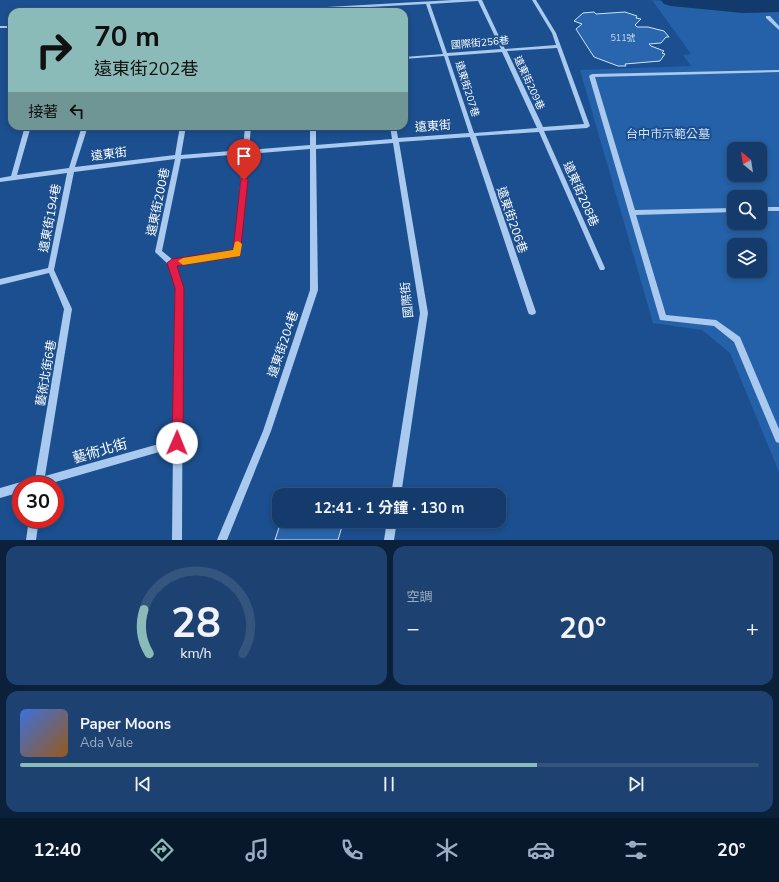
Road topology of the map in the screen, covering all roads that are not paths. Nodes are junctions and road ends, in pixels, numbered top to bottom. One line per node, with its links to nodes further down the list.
1 (479, 0): 3 (street, 遠東街209巷); 9 (street, 遠東街209巷)
2 (534, 0): 8 (street, 遠東街)
3 (428, 3): 4 (street, 遠東街209巷); 10 (street, 遠東街207巷)
4 (373, 6): 5 (street, 遠東街209巷)
5 (333, 8)
6 (768, 17): 7 (street)
7 (779, 29)
8 (558, 46): 9 (street, 國際街256巷); 19 (street, 遠東街)
9 (503, 50): 10 (street, 國際街256巷); 19 (street, 遠東街209巷)
10 (447, 55): 11 (street, 國際街256巷); 20 (street, 遠東街207巷)
11 (408, 58)
12 (779, 71): 31 (street)
13 (27, 130): 26 (street)
14 (84, 130): 25 (street, 遠東街194巷)
15 (182, 130): 24 (street, 遠東街200巷)
16 (248, 130): 23 (street)
17 (312, 130): 22 (street, 遠東街204巷)
18 (394, 130): 21 (street, 國際街)
19 (541, 130): 20 (street, 遠東街); 33 (street, 遠東街208巷)
20 (472, 135): 21 (street, 遠東街); 36 (street, 遠東街206巷)
21 (395, 140): 22 (street, 遠東街); 41 (street, 國際街)
22 (313, 146): 23 (street, 遠東街); 48 (street, 遠東街204巷)
23 (247, 151): 24 (street, 遠東街); 32 (street)
24 (178, 157): 25 (street, 遠東街); 32 (street, 遠東街200巷)
25 (71, 170): 26 (street, 遠東街); 34 (street, 遠東街194巷)
26 (14, 177): 27 (street, 遠東街)
27 (0, 180)
28 (779, 208): 29 (street)
29 (767, 209)
30 (727, 210): 31 (street)
31 (632, 213): 37 (street)
32 (172, 263): 38 (street)
33 (602, 268)
34 (51, 270): 35 (street); 39 (street, 藝術北街6巷)
35 (0, 282)
36 (532, 312)
37 (779, 439)
38 (177, 443): 40 (street, 藝術北街); 47 (street)
39 (40, 476)
40 (64, 477)
41 (397, 488)
42 (12, 490): 43 (street)
43 (0, 493)
44 (33, 528): 46 (street)
45 (391, 528): 49 (street)
46 (31, 540)
47 (177, 540)
48 (222, 540)
49 (389, 540)

